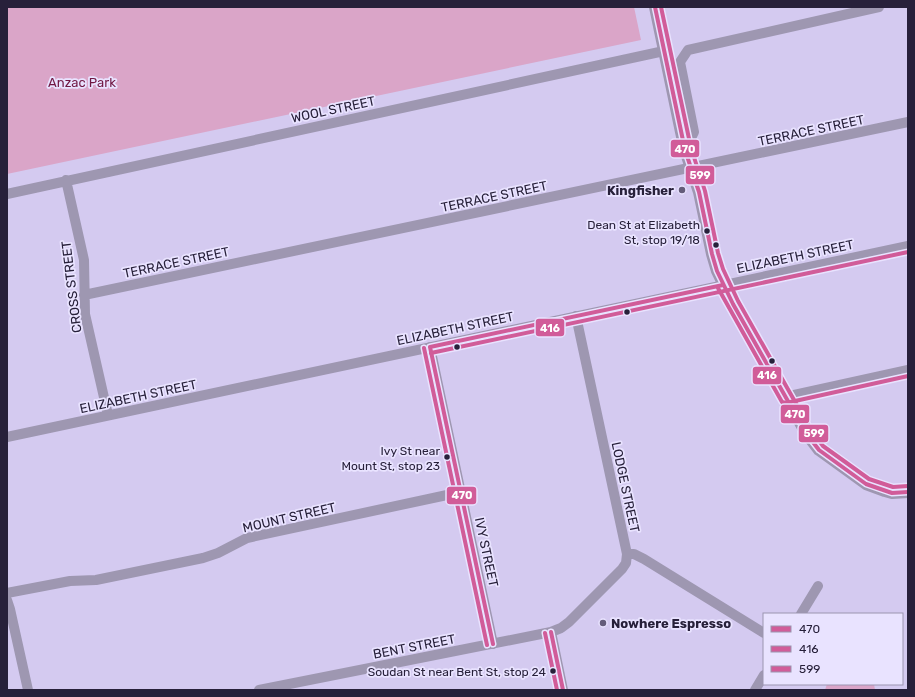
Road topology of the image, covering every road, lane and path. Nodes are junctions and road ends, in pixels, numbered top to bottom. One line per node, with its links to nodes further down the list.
1 (655, 7): 3 (street)
2 (879, 7): 5 (street)
3 (664, 51): 5 (street); 7 (street, WOOL STREET)
4 (908, 122): 6 (street, TERRACE STREET)
5 (685, 150): 6 (street)
6 (691, 168): 10 (street); 11 (street, TERRACE STREET)
7 (66, 180): 8 (street, WOOL STREET); 11 (street, CROSS STREET)
8 (7, 194)
9 (908, 246): 10 (street, ELIZABETH STREET)
10 (723, 285): 12 (street, ELIZABETH STREET); 15 (street)
11 (84, 295): 16 (street, CROSS STREET)
12 (576, 316): 13 (street, ELIZABETH STREET); 20 (street, LODGE STREET)
13 (430, 347): 16 (street, ELIZABETH STREET); 18 (street, IVY STREET)
14 (908, 370): 15 (street)
15 (785, 396): 19 (street)
16 (108, 415): 17 (street, ELIZABETH STREET)
17 (7, 437)
18 (461, 492): 22 (street, MOUNT STREET); 27 (street, IVY STREET)
19 (908, 492)
20 (627, 554): 25 (street); 26 (street)
21 (818, 586): 24 (street)
22 (7, 593)
23 (7, 600): 29 (street)
24 (801, 613)
25 (551, 632): 27 (street, BENT STREET); 31 (street)
26 (763, 632)
27 (493, 644): 30 (street, BENT STREET)
28 (763, 677): 32 (street)
29 (28, 690)
30 (260, 690)
31 (564, 690)
32 (755, 690)

